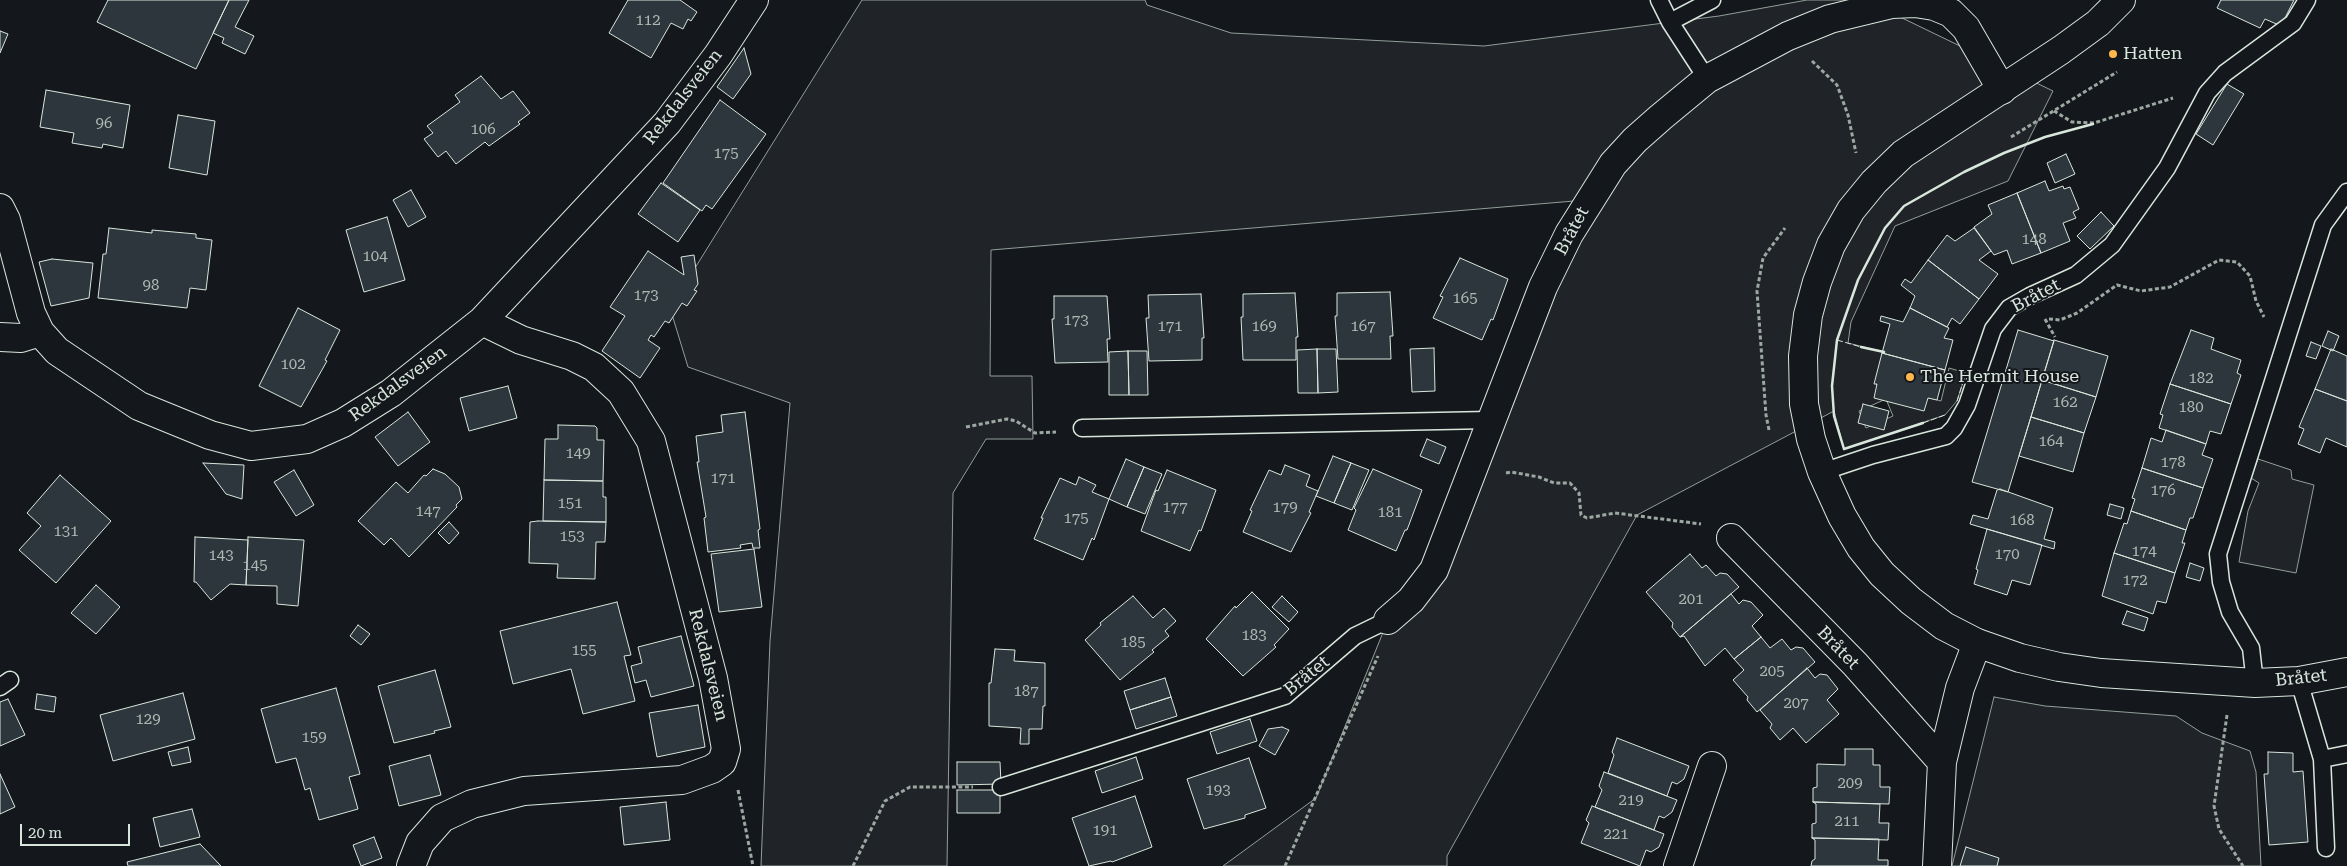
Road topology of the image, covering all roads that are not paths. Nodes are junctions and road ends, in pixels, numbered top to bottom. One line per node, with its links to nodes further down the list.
1 (754, 0): 11 (street, Rekdalsveien)
2 (1659, 0): 6 (lane)
3 (1712, 0): 6 (lane)
4 (2121, 0): 8 (street, Bråtet)
5 (2307, 0): 16 (lane, Bråtet)
6 (1670, 22): 7 (lane)
7 (1707, 79): 8 (street, Bråtet); 14 (street, Bråtet)
8 (2002, 90): 16 (street, Bråtet)
9 (2347, 192): 22 (lane, Bråtet)
10 (0, 208): 12 (street, Rekdalsveien)
11 (482, 321): 12 (street, Rekdalsveien); 29 (street, Rekdalsveien)
12 (40, 332): 13 (street)
13 (0, 337)
14 (1490, 420): 15 (lane); 18 (street, Bråtet)
15 (1082, 428)
16 (1822, 472): 19 (street, Bråtet)
17 (1731, 538): 25 (street, Bråtet)
18 (1388, 620): 27 (lane, Bråtet)
19 (1978, 643): 22 (street, Bråtet); 25 (street)
20 (2347, 672): 21 (street, Bråtet)
21 (2299, 681): 22 (street, Bråtet); 24 (lane)
22 (2255, 683)
23 (2347, 754): 24 (lane)
24 (2322, 759): 28 (lane)
25 (1942, 762): 31 (street)
26 (1712, 766): 30 (street)
27 (1001, 787)
28 (2326, 848)
29 (411, 866)
30 (1679, 866)
31 (1937, 866)

